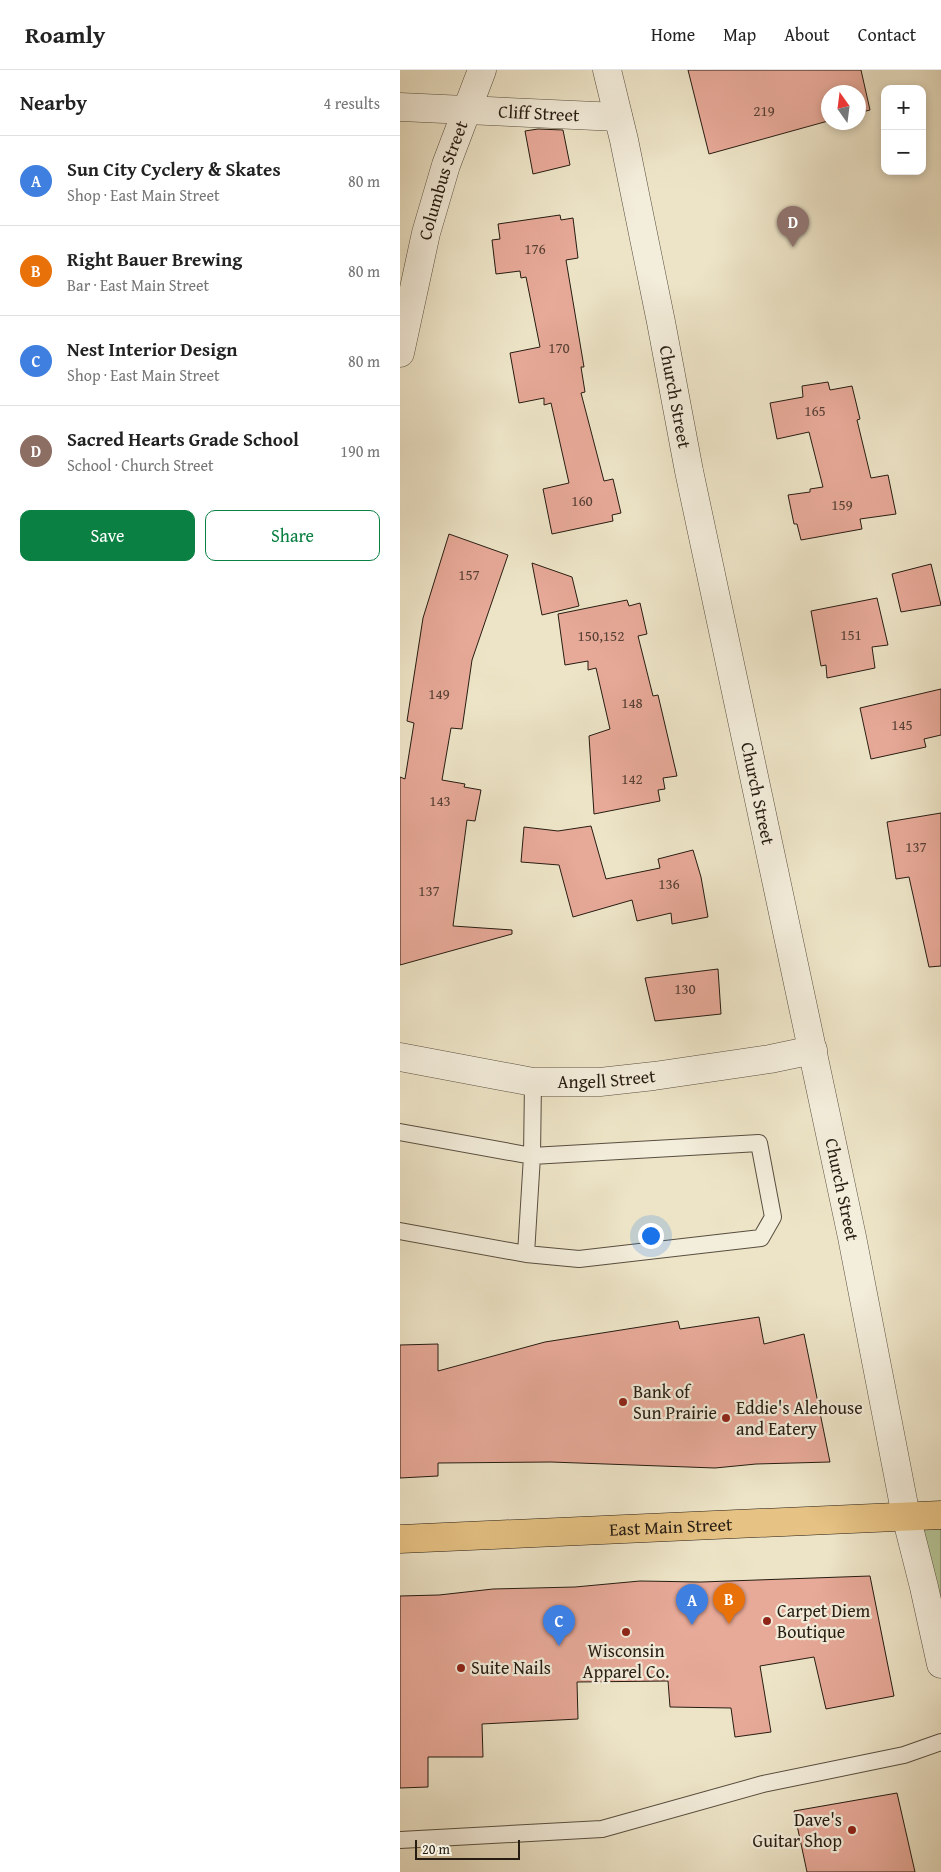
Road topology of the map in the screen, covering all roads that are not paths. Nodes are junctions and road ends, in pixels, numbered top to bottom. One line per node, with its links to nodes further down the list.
1 (482, 70): 4 (street, Columbus Street)
2 (607, 70): 5 (street, Church Street)
3 (400, 107): 4 (street, Cliff Street)
4 (467, 110): 5 (street, Cliff Street); 6 (street, Columbus Street)
5 (618, 117): 7 (street, Church Street)
6 (400, 353)
7 (813, 1050): 9 (street, Angell Street); 15 (street, Church Street)
8 (400, 1057): 9 (street, Angell Street)
9 (533, 1082): 11 (lane)
10 (400, 1132): 11 (lane)
11 (532, 1156): 13 (lane); 13 (lane)
12 (400, 1231): 13 (lane)
13 (526, 1254)
14 (941, 1515): 15 (main road, East Main Street)
15 (906, 1516): 16 (main road, East Main Street); 17 (street, Church Street)
16 (400, 1540)
17 (941, 1664)
18 (941, 1742): 19 (lane)
19 (400, 1840)

